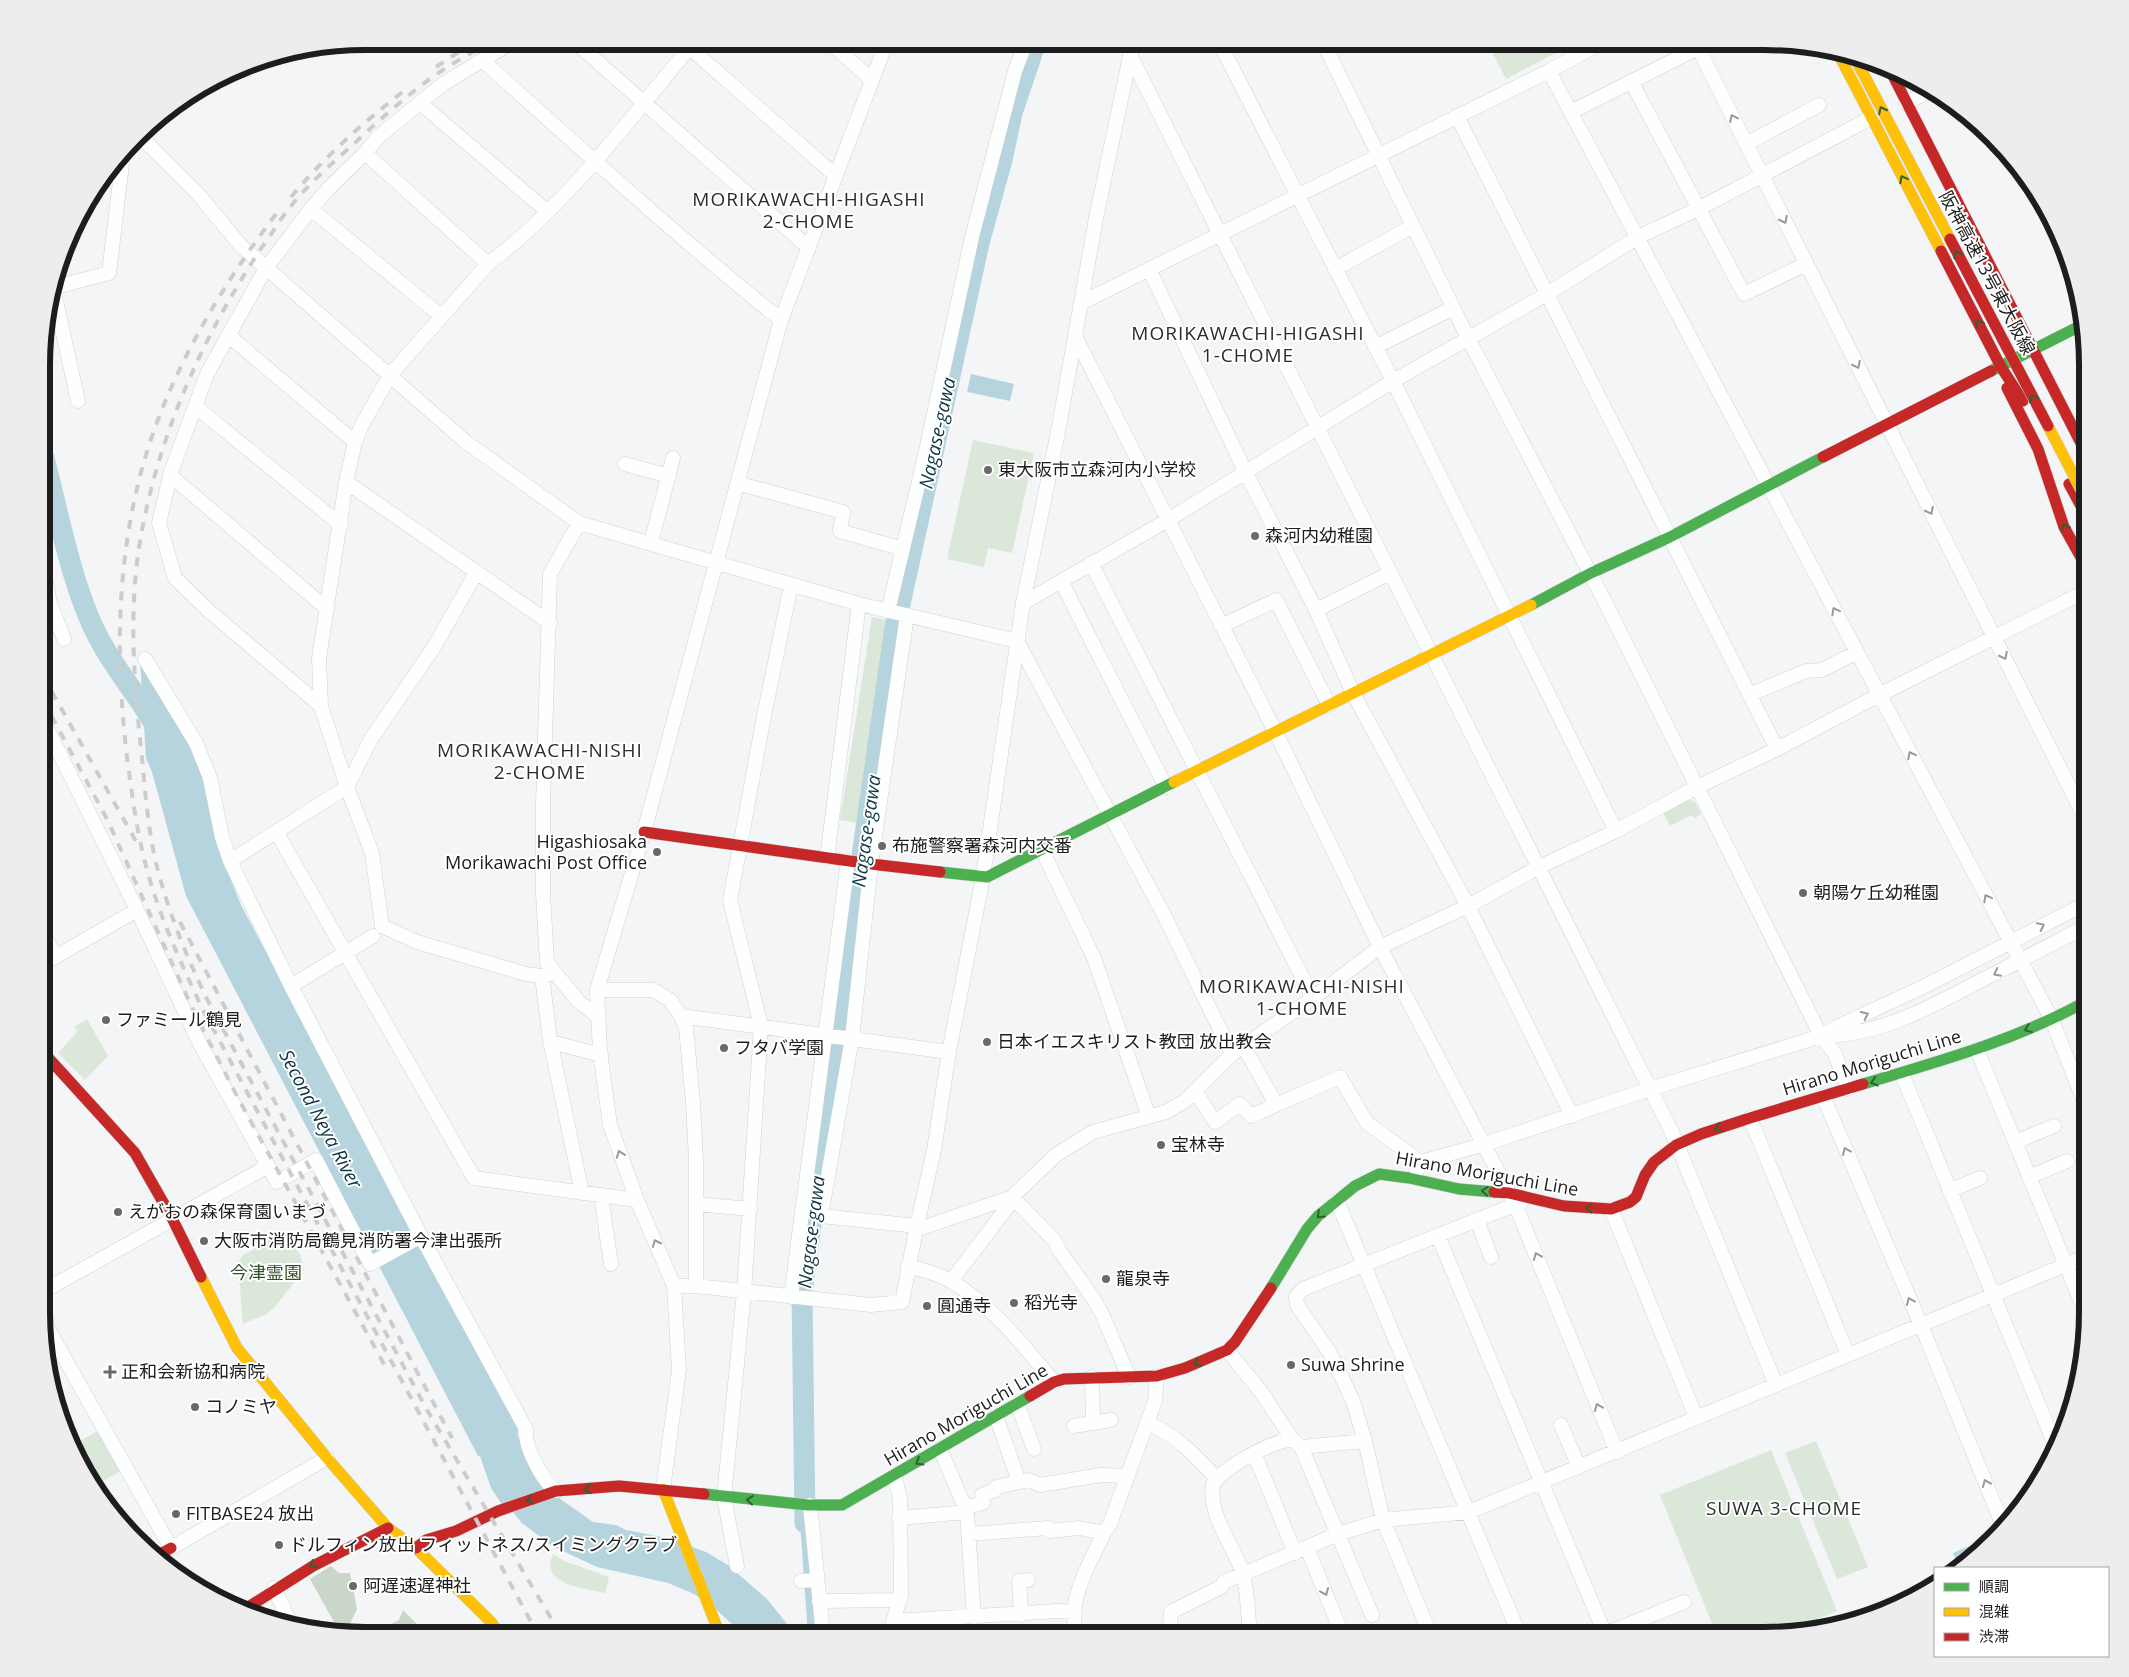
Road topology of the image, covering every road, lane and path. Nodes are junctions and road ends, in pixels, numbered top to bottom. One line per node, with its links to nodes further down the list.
1 (500, 50): 16 (street)
2 (584, 50): 24 (street)
3 (684, 50): 24 (street)
4 (696, 50): 37 (street)
5 (837, 50): 21 (street)
6 (884, 50): 21 (street)
7 (1023, 50): 95 (street)
8 (1131, 50): 14 (street)
9 (1223, 50): 39 (street)
10 (1327, 50): 34 (street)
11 (1588, 50): 18 (street)
12 (1687, 50): 22 (street)
13 (1699, 50): 32 (street, one-way to 13)
14 (1131, 57): 44 (street); 55 (street)
15 (1842, 60): 30 (main road)
16 (483, 61): 26 (street); 35 (street)
17 (1859, 65): 87 (main road, 阪神高速13号東大阪線, one-way to 17, bridge)
18 (1549, 70): 28 (street); 29 (street)
19 (1882, 73): 78 (main road, 阪神高速13号東大阪線)
20 (1894, 79): 25 (main road)
21 (872, 80): 37 (street)
22 (1631, 80): 28 (street); 40 (street)
23 (1925, 94): 25 (street)
24 (644, 102): 35 (street); 46 (street)
25 (1906, 103): 64 (main road)
26 (420, 104): 33 (street); 42 (street)
27 (1819, 105): 32 (street)
28 (1571, 112): 45 (street)
29 (1457, 116): 34 (street); 53 (street)
30 (1871, 118): 38 (street); 65 (main road, one-way to 30)
31 (144, 140): 49 (street)
32 (1746, 144): 38 (street)
33 (365, 153): 41 (street); 47 (street)
34 (1378, 155): 39 (street); 43 (street)
35 (594, 161): 42 (street); 58 (street)
36 (122, 164): 52 (street)
37 (836, 176): 46 (street)
38 (1762, 177): 40 (street); 48 (street, one-way to 48)
39 (1296, 196): 44 (street); 51 (street)
40 (1700, 208): 45 (street); 48 (street)
41 (311, 209): 49 (street); 57 (street)
42 (548, 212): 47 (street)
43 (1413, 226): 51 (street); 56 (street)
44 (1220, 234): 50 (street); 74 (street)
45 (1638, 237): 53 (street); 86 (street)
46 (809, 248): 58 (street)
47 (488, 264): 57 (street)
48 (1806, 264): 73 (street, one-way to 73)
49 (266, 268): 60 (street); 66 (street)
50 (1149, 269): 55 (street); 81 (street)
51 (1334, 269): 63 (street)
52 (61, 286)
53 (1547, 294): 62 (street); 93 (street)
54 (56, 303): 69 (street)
55 (1081, 303): 61 (street)
56 (1453, 308): 62 (street); 63 (street)
57 (441, 316): 66 (street)
58 (782, 320): 85 (street)
59 (2076, 328): 64 (main road)
60 (229, 336): 71 (street); 76 (street)
61 (1075, 336): 89 (street); 106 (street)
62 (1468, 338): 68 (street); 101 (street)
63 (1375, 347): 68 (street)
64 (2032, 350): 65 (main road); 67 (main road)
65 (2001, 367): 73 (main road); 77 (main road); 88 (main road)
66 (390, 375): 76 (street); 90 (street)
67 (2047, 379): 70 (main road); 72 (main road); 75 (main road)
68 (1393, 381): 74 (street); 112 (street)
69 (78, 401)
70 (2072, 402)
71 (195, 406): 82 (street); 91 (street)
72 (2079, 421)
73 (1887, 425): 86 (main road); 115 (street, one-way to 115)
74 (1317, 429): 81 (street); 99 (street)
75 (2079, 439)
76 (355, 442): 84 (street)
77 (2038, 449): 92 (main road); 96 (main road, one-way to 77)
78 (2079, 450)
79 (673, 458): 83 (street)
80 (625, 464): 83 (street)
81 (1246, 471): 89 (street); 109 (street)
82 (170, 475): 108 (street); 125 (street)
83 (669, 476): 94 (street)
84 (346, 482): 91 (street); 100 (street)
85 (737, 483): 95 (street); 97 (street)
86 (1768, 485): 93 (main road); 118 (street, one-way to 86)
87 (2079, 486)
88 (2079, 503)
89 (1168, 520): 98 (street); 114 (street)
90 (579, 523): 94 (street); 113 (street)
91 (341, 525): 108 (street)
92 (2079, 532)
93 (1670, 537): 101 (main road); 122 (street)
94 (651, 543): 97 (street)
95 (903, 549): 110 (street)
96 (2079, 554)
97 (716, 562): 103 (street); 136 (street)
98 (1091, 564): 102 (street); 129 (street)
99 (1390, 572): 109 (street); 119 (street)
100 (476, 573): 113 (street); 130 (street)
101 (1591, 574): 112 (main road); 132 (street)
102 (1061, 581): 106 (street); 131 (street)
103 (791, 585): 107 (street); 138 (street)
104 (2079, 594): 115 (street)
105 (50, 603): 116 (street)
106 (1023, 603): 117 (street)
107 (858, 604): 110 (street); 140 (street)
108 (327, 609): 125 (street)
109 (1316, 610): 121 (street)
110 (888, 611): 111 (street)
111 (906, 615): 117 (street); 143 (street)
112 (1510, 616): 119 (main road); 135 (street)
113 (550, 622): 158 (street)
114 (1221, 626): 124 (street); 126 (street)
115 (1994, 637): 123 (street); 133 (street, one-way to 133)
116 (64, 639)
117 (1017, 642): 134 (street); 145 (street)
118 (1857, 652): 122 (street); 123 (street)
119 (1432, 654): 121 (main road); 144 (street)
120 (145, 659): 141 (street)
121 (1353, 692): 124 (main road); 146 (street)
122 (1749, 695): 128 (street)
123 (1879, 695): 128 (street); 151 (street, one-way to 123)
124 (1329, 705): 126 (main road)
125 (320, 706): 130 (street)
126 (1275, 731): 129 (main road); 153 (street)
127 (50, 734): 148 (street)
128 (1777, 750): 132 (street)
129 (1198, 770): 131 (main road); 161 (street)
130 (347, 787): 137 (street); 150 (street)
131 (1166, 787): 134 (main road)
132 (1697, 787): 135 (street); 168 (street)
133 (2079, 806)
134 (1112, 815): 139 (main road); 172 (street)
135 (1616, 831): 144 (street)
136 (644, 832): 138 (main road); 160 (street)
137 (277, 833): 141 (street); 154 (street)
138 (740, 846): 140 (main road); 166 (street)
139 (1042, 850): 145 (main road); 184 (street)
140 (827, 858): 142 (main road)
141 (230, 861): 159 (street)
142 (849, 861): 143 (main road); 167 (street)
143 (871, 864): 145 (main road); 169 (street)
144 (1539, 867): 146 (street); 177 (street)
145 (983, 878): 173 (street)
146 (1468, 906): 153 (street); 183 (street)
147 (2079, 907): 151 (street, one-way to 147)
148 (137, 910): 155 (street); 192 (street)
149 (2079, 930): 157 (street)
150 (375, 931): 154 (street); 158 (street)
151 (2010, 941): 157 (street); 168 (street, one-way to 151)
152 (50, 946): 155 (street)
153 (1380, 947): 161 (street); 188 (street)
154 (345, 952): 159 (street); 197 (street)
155 (56, 956): 156 (street)
156 (50, 960)
157 (2020, 961): 165 (street); 168 (street, one-way to 168)
158 (548, 974): 164 (street); 170 (street)
159 (291, 986): 210 (street)
160 (597, 990): 163 (street); 164 (street)
161 (1313, 998): 172 (street)
162 (2079, 1005): 165 (main road, Hirano Moriguchi Line)
163 (682, 1016): 166 (street); 204 (street)
164 (599, 1017): 174 (street)
165 (2052, 1020): 171 (main road, Hirano Moriguchi Line, one-way to 171); 179 (street)
166 (761, 1026): 167 (street); 205 (street)
167 (824, 1034): 169 (street); 225 (street)
168 (1821, 1036): 177 (street); 178 (street)
169 (852, 1038): 173 (street); 209 (street)
170 (551, 1042): 174 (street); 197 (street)
171 (1976, 1050): 176 (main road, Hirano Moriguchi Line); 187 (street)
172 (1238, 1051): 180 (street); 182 (street)
173 (949, 1052): 209 (street)
174 (601, 1055): 202 (street, one-way to 174)
175 (50, 1060): 207 (main road)
176 (1902, 1074): 178 (main road, Hirano Moriguchi Line, one-way to 178); 196 (street)
177 (1650, 1089): 183 (street); 189 (street)
178 (1848, 1089): 181 (main road, Hirano Moriguchi Line)
179 (2079, 1089)
180 (1196, 1091): 182 (street); 184 (street)
181 (1823, 1096): 185 (main road, Hirano Moriguchi Line); 226 (street, one-way to 181)
182 (1276, 1104): 191 (street)
183 (1572, 1116): 188 (street)
184 (1149, 1117): 199 (street)
185 (1750, 1118): 189 (main road, Hirano Moriguchi Line, one-way to 189); 229 (street)
186 (2054, 1126): 187 (street)
187 (2015, 1142): 193 (street)
188 (1485, 1144): 191 (street); 200 (street)
189 (1676, 1145): 206 (main road, Hirano Moriguchi Line); 234 (street)
190 (2067, 1161): 193 (street)
191 (1417, 1163): 195 (street)
192 (268, 1166): 207 (street); 210 (street)
193 (2029, 1177): 216 (street)
194 (1980, 1178): 196 (street)
195 (1417, 1179): 200 (main road, Hirano Moriguchi Line, one-way to 195); 203 (main road, Hirano Moriguchi Line)
196 (1949, 1191): 223 (street)
197 (582, 1193): 198 (street)
198 (601, 1195): 202 (street); 214 (street)
199 (1012, 1197): 209 (street); 218 (street); 232 (street)
200 (1512, 1199): 201 (street); 208 (street); 248 (street, one-way to 200)
201 (1533, 1199): 206 (main road, Hirano Moriguchi Line, one-way to 201)
202 (637, 1200): 219 (street, one-way to 202)
203 (1337, 1201): 215 (street); 228 (main road, Hirano Moriguchi Line, one-way to 228)
204 (696, 1204): 205 (street); 220 (street)
205 (750, 1209): 222 (street)
206 (1610, 1209): 237 (street)
207 (172, 1218): 221 (street); 250 (main road)
208 (1476, 1220): 211 (street); 212 (street)
209 (916, 1228): 217 (street)
210 (421, 1236): 258 (street)
211 (1438, 1236): 215 (street); 256 (street)
212 (1491, 1257)
213 (2079, 1259): 216 (street)
214 (611, 1264)
215 (1365, 1265): 244 (street); 262 (street)
216 (2066, 1265): 223 (street); 224 (street)
217 (908, 1266): 218 (street); 225 (street)
218 (951, 1281): 233 (street)
219 (674, 1286): 220 (street); 257 (street)
220 (696, 1286): 222 (street)
221 (50, 1287)
222 (744, 1292): 225 (street); 259 (street)
223 (1993, 1294): 226 (street); 243 (street)
224 (2079, 1297)
225 (798, 1298)
226 (1921, 1325): 229 (street); 265 (street, one-way to 226)
227 (51, 1334): 270 (street)
228 (1227, 1350): 230 (main road, Hirano Moriguchi Line, one-way to 230); 245 (street)
229 (1848, 1355): 234 (street)
230 (1157, 1376): 232 (main road, Hirano Moriguchi Line); 240 (street)
231 (1092, 1377): 232 (main road, Hirano Moriguchi Line); 233 (main road, Hirano Moriguchi Line); 239 (street)
232 (1129, 1377)
233 (1054, 1382): 235 (main road, Hirano Moriguchi Line)
234 (1776, 1386): 237 (street)
235 (1017, 1403): 236 (main road, Hirano Moriguchi Line); 247 (street)
236 (996, 1416): 246 (main road, Hirano Moriguchi Line); 255 (street)
237 (1696, 1417): 248 (street)
238 (1111, 1420): 239 (street)
239 (1093, 1423): 242 (street)
240 (1148, 1423): 253 (street); 254 (street)
241 (1561, 1425): 251 (street)
242 (1074, 1426)
243 (2052, 1438)
244 (1365, 1442): 245 (street); 264 (street)
245 (1297, 1443): 249 (street); 269 (street)
246 (940, 1449): 252 (main road, Hirano Moriguchi Line, one-way to 252); 261 (street)
247 (1034, 1449)
248 (1617, 1452): 251 (street)
249 (1254, 1454): 254 (street); 272 (street)
250 (327, 1458): 266 (main road); 270 (street)
251 (1579, 1467): 256 (street)
252 (895, 1476): 260 (main road, Hirano Moriguchi Line); 263 (street)
253 (1128, 1476): 255 (street); 267 (street)
254 (1217, 1478): 275 (street)
255 (1019, 1482): 261 (street)
256 (1542, 1483): 262 (street); 298 (street)
257 (663, 1489): 258 (main road, Hirano Moriguchi Line, one-way to 258); 259 (main road, Hirano Moriguchi Line); 289 (main road)
258 (555, 1491): 271 (main road, Hirano Moriguchi Line, one-way to 271)
259 (724, 1497): 260 (main road, Hirano Moriguchi Line, one-way to 259); 274 (street)
260 (805, 1505): 279 (street)
261 (966, 1510): 263 (street); 268 (street)
262 (1469, 1512): 264 (street); 297 (street)
263 (899, 1518): 278 (street)
264 (1383, 1520): 269 (street); 296 (street)
265 (2001, 1520)
266 (388, 1528): 271 (main road); 277 (main road, one-way to 277)
267 (1104, 1533): 268 (street); 282 (street)
268 (970, 1534): 286 (street)
269 (1338, 1534): 272 (street); 284 (street)
270 (171, 1548): 273 (main road)
271 (416, 1548): 288 (main road)
272 (1301, 1550): 275 (street); 295 (street, one-way to 295)
273 (162, 1553)
274 (737, 1566)
275 (1243, 1575): 293 (street); 294 (street)
276 (1019, 1580): 283 (street)
277 (274, 1588): 281 (main road); 285 (street)
278 (900, 1600): 279 (street); 287 (street)
279 (819, 1601): 290 (street)
280 (1684, 1602): 299 (street)
281 (250, 1605)
282 (1075, 1612): 283 (street); 292 (street)
283 (1021, 1614): 286 (street)
284 (1372, 1615)
285 (288, 1617)
286 (974, 1618): 287 (street)
287 (894, 1622): 291 (street)
288 (494, 1627)
289 (717, 1627)
290 (822, 1627)
291 (892, 1627)
292 (1076, 1627)
293 (1170, 1627)
294 (1249, 1627)
295 (1340, 1627)
296 (1427, 1627)
297 (1516, 1627)
298 (1602, 1627)
299 (1624, 1627)

